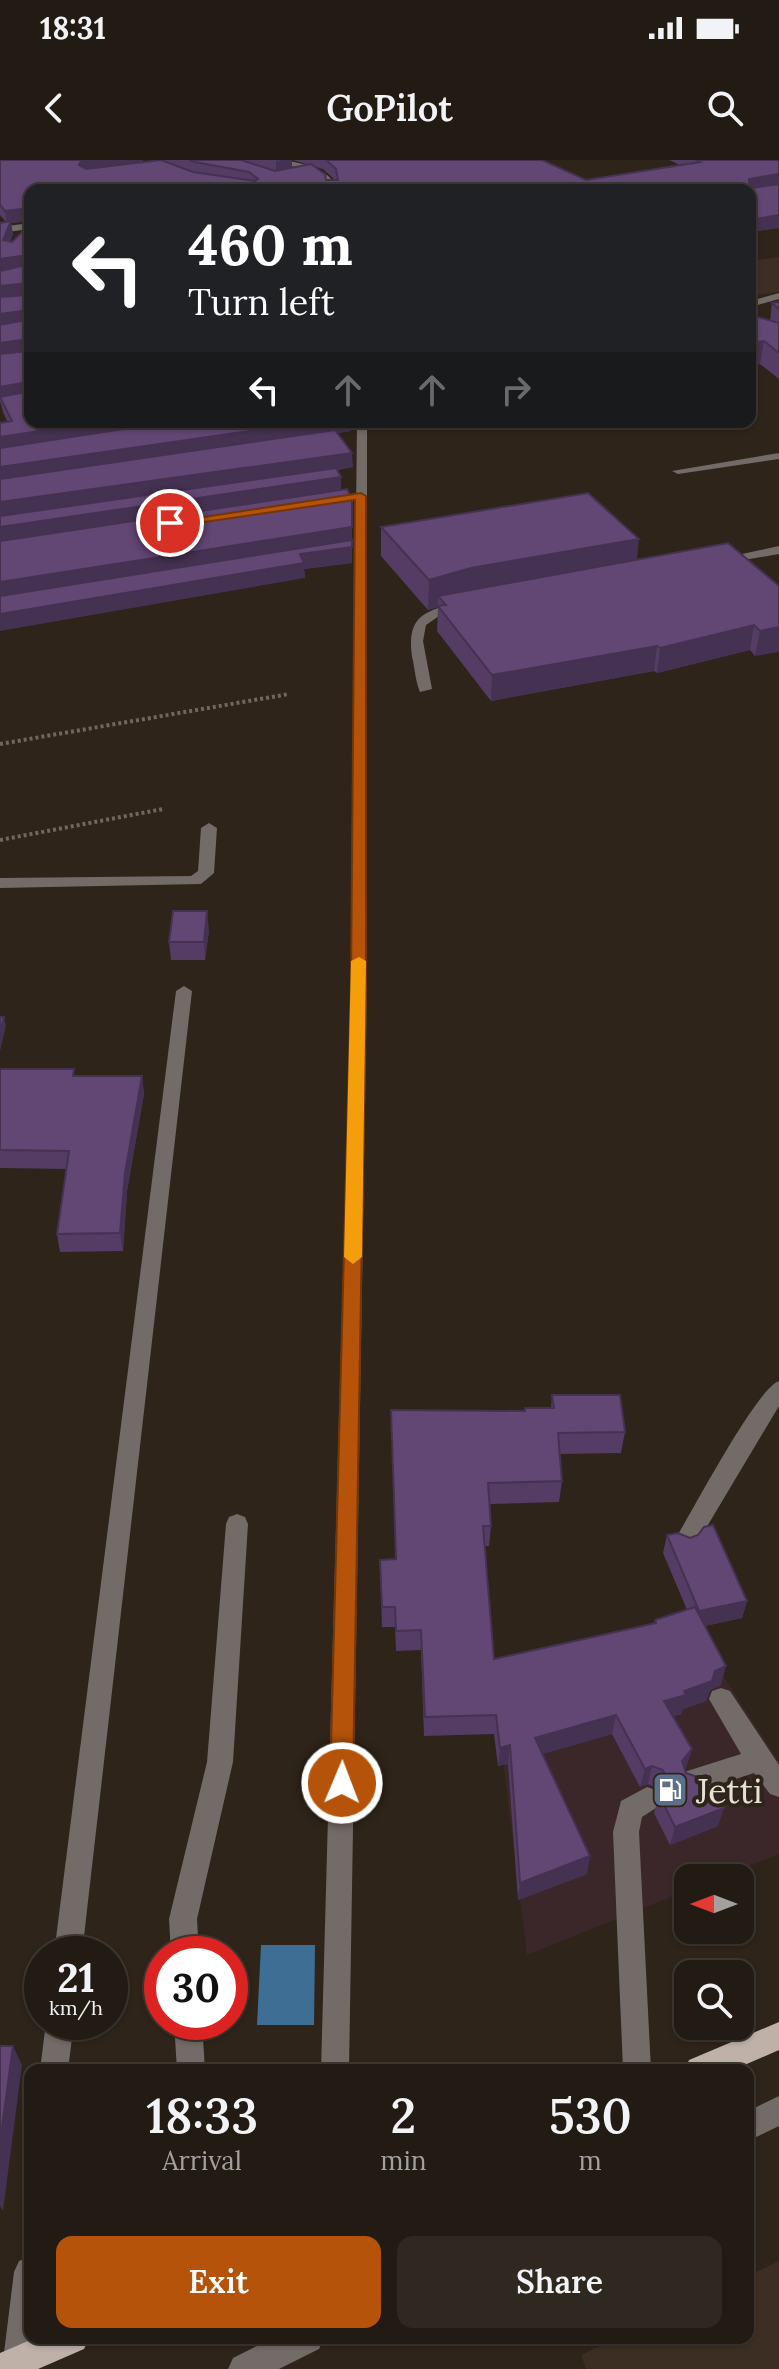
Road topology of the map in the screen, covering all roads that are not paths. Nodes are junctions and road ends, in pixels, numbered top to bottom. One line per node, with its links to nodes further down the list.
1 (280, 160): 2 (street)
2 (312, 171): 3 (street); 4 (street)
3 (298, 174)
4 (332, 184)
5 (24, 229): 6 (street)
6 (0, 231): 7 (street)
7 (24, 233)
8 (779, 296): 9 (street)
9 (756, 302)
10 (356, 431): 35 (street)
11 (779, 456): 12 (street)
12 (678, 471)
13 (779, 550): 14 (street)
14 (702, 563)
15 (485, 601): 16 (street)
16 (425, 689)
17 (209, 828): 18 (street)
18 (0, 883)
19 (184, 991): 28 (street)
20 (779, 1389): 22 (street)
21 (237, 1524): 29 (street)
22 (685, 1543)
23 (721, 1699): 24 (street)
24 (759, 1760): 25 (street); 26 (street)
25 (693, 1781)
26 (779, 1785)
27 (647, 1799): 36 (street)
28 (70, 1936)
29 (184, 1936)
30 (779, 2036): 37 (main road)
31 (58, 2040): 33 (street)
32 (189, 2040): 34 (street)
33 (55, 2064)
34 (191, 2064)
35 (335, 2064)
36 (637, 2064)
37 (713, 2064)
38 (779, 2111): 39 (street)
39 (754, 2123)
40 (24, 2300): 43 (street)
41 (59, 2344): 43 (main road)
42 (296, 2344): 44 (street)
43 (10, 2365)
44 (244, 2369)

